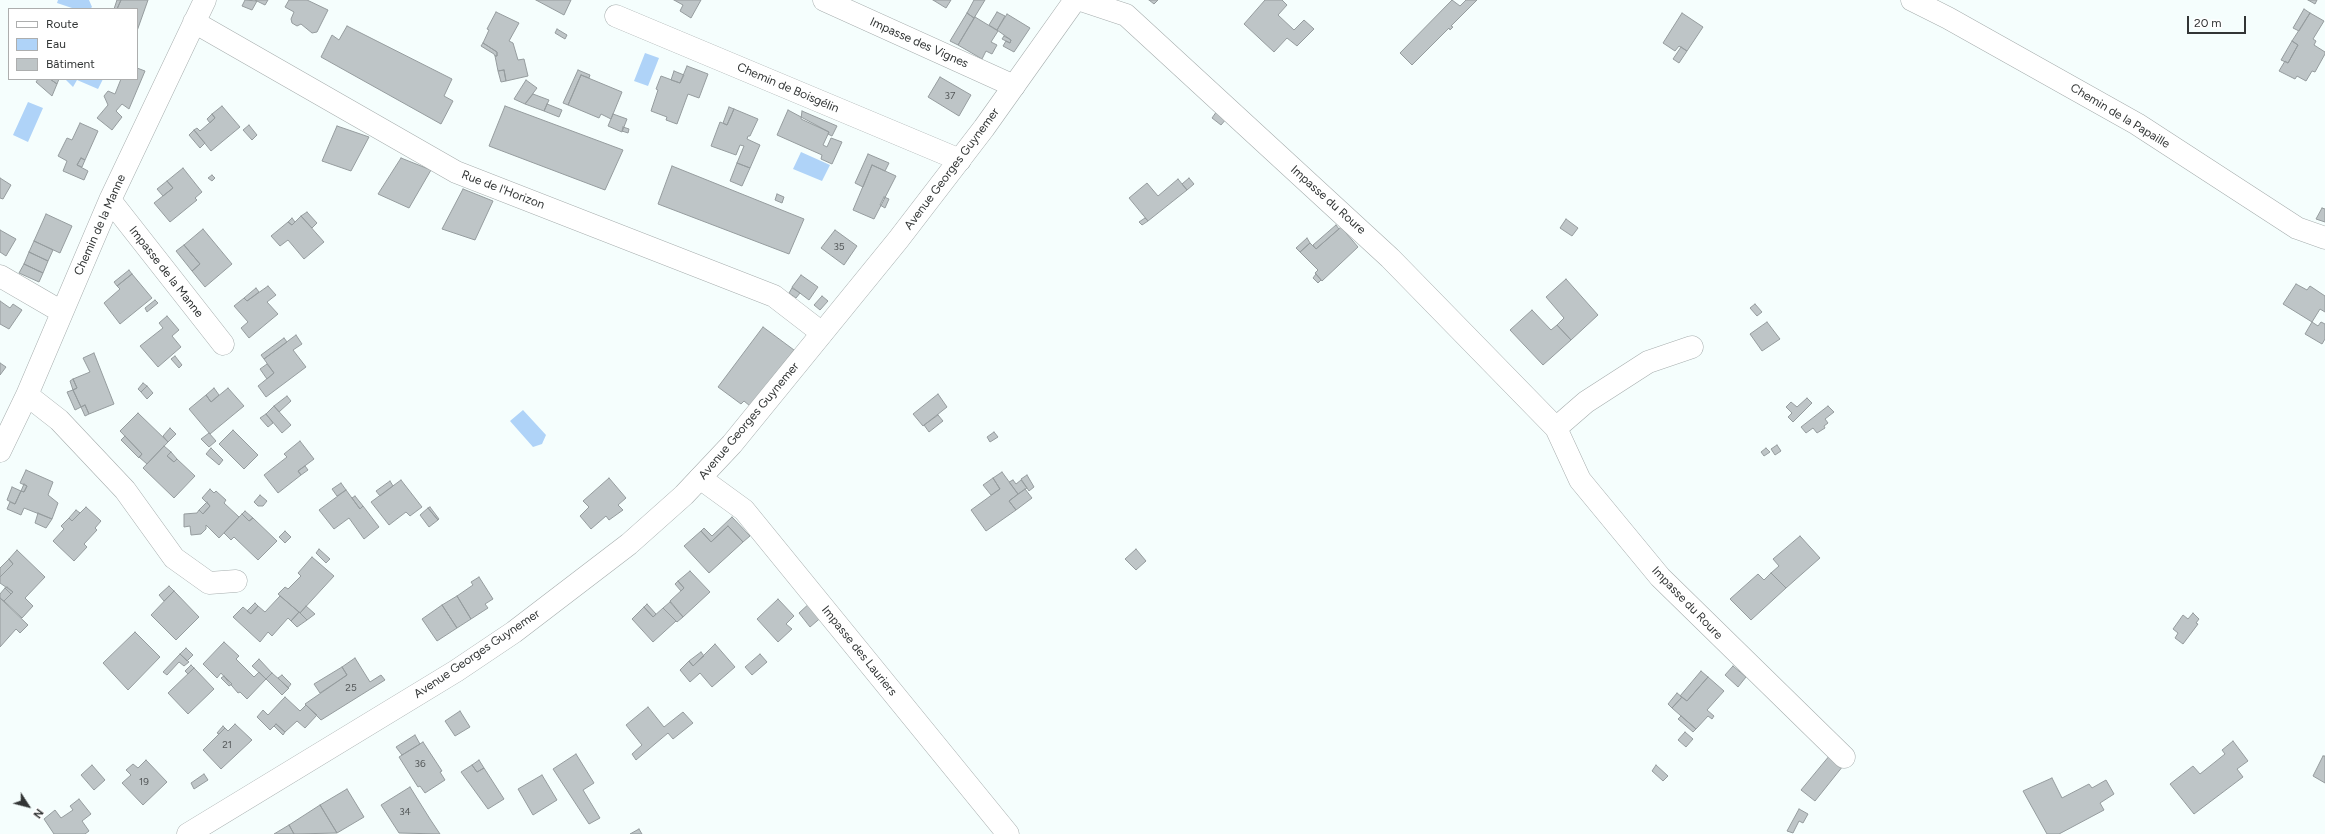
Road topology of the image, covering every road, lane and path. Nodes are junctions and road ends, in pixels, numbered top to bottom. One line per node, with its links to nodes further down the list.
1 (204, 0): 7 (street, Chemin de la Manne)
2 (824, 0): 8 (street, Impasse des Vignes)
3 (1075, 0): 8 (street, Avenue Georges Guynemer)
4 (1080, 0): 18 (street, Impasse du Roure)
5 (1912, 0): 11 (street, Chemin de la Papaille)
6 (616, 16): 9 (street, Chemin de Boisgélin)
7 (194, 22): 10 (street, Chemin de la Manne); 14 (street, Rue de l'Horizon)
8 (1014, 86): 9 (street, Avenue Georges Guynemer)
9 (960, 160): 14 (street, Avenue Georges Guynemer)
10 (110, 200): 13 (street, Chemin de la Manne); 15 (street, Impasse de la Manne)
11 (2325, 238)
12 (0, 276): 13 (street)
13 (62, 312): 17 (street, Chemin de la Manne)
14 (822, 333): 20 (street, Avenue Georges Guynemer)
15 (223, 344)
16 (1692, 347): 18 (street)
17 (27, 395): 19 (street, Chemin de la Manne); 21 (street)
18 (1556, 428): 22 (street, Impasse du Roure)
19 (0, 452)
20 (700, 478): 23 (street, Avenue Georges Guynemer); 24 (street, Impasse des Lauriers)
21 (236, 581)
22 (1844, 757)
23 (188, 834)
24 (1008, 834)

